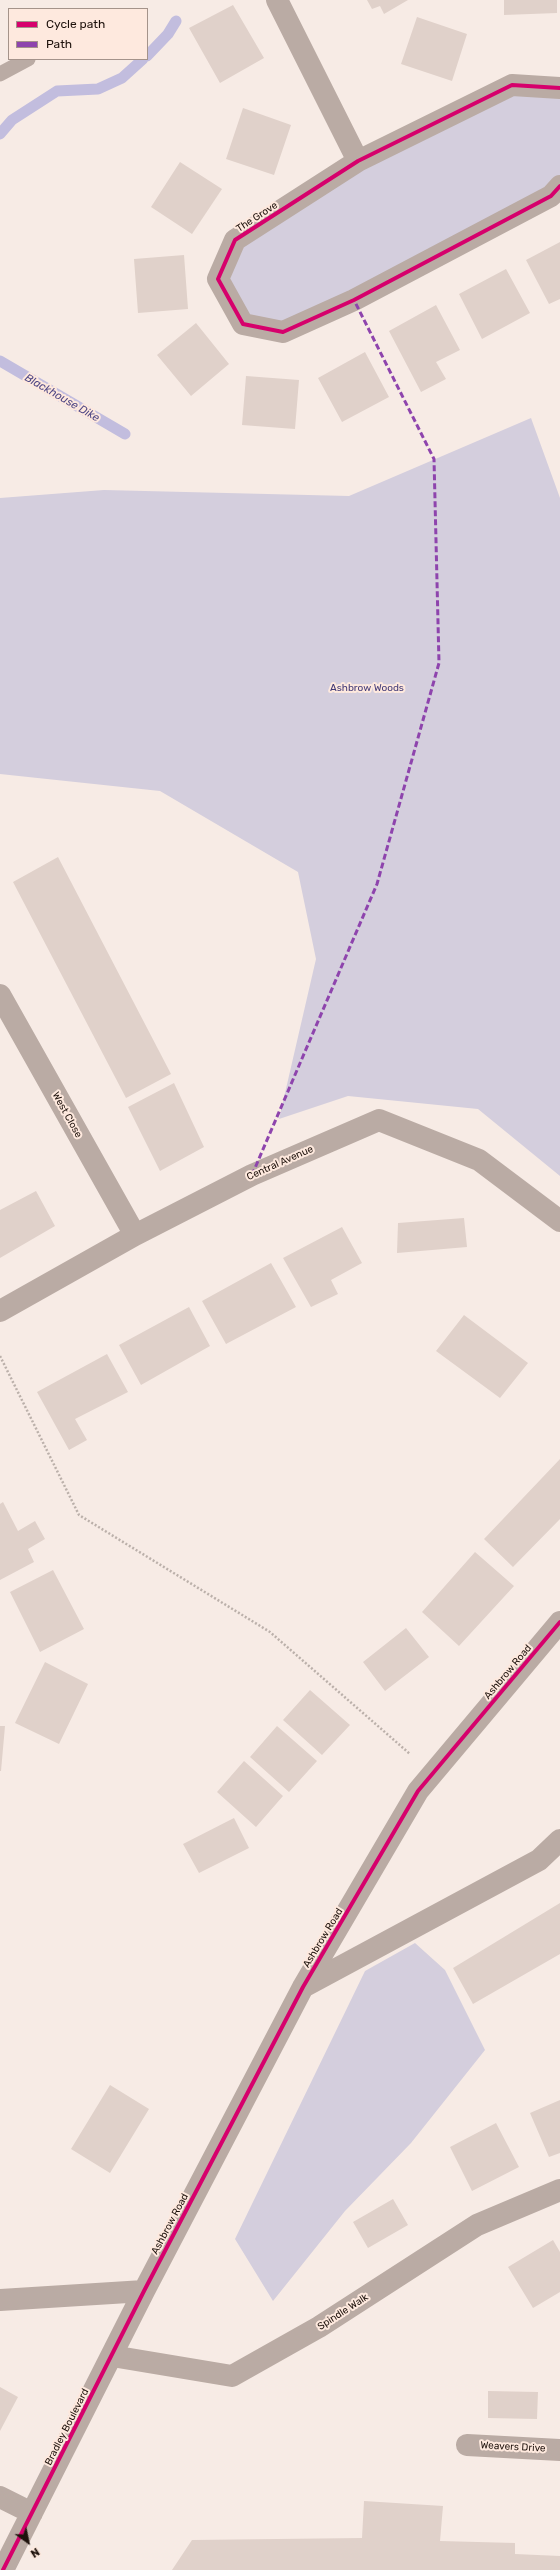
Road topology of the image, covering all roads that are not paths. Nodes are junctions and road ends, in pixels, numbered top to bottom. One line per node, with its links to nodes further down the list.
1 (277, 0): 5 (street)
2 (26, 60): 3 (lane)
3 (0, 74)
4 (560, 88): 5 (street, The Grove)
5 (358, 161): 6 (street, The Grove)
6 (560, 186)
7 (0, 995): 9 (street, West Close)
8 (560, 1221): 9 (street, Central Avenue)
9 (135, 1235): 10 (street, Central Avenue)
10 (0, 1311)
11 (560, 1622): 13 (street, Ashbrow Road)
12 (560, 1840): 13 (street, Ashbrow Road)
13 (303, 1986): 15 (street, Ashbrow Road)
14 (560, 2190): 17 (street, Spindle Walk)
15 (144, 2291): 16 (street); 17 (street, Bradley Boulevard)
16 (0, 2300)
17 (112, 2356): 21 (street, Bradley Boulevard)
18 (467, 2445): 19 (street, Weavers Drive)
19 (560, 2450)
20 (0, 2497): 21 (street)
21 (32, 2513): 22 (street, Bradley Boulevard)
22 (3, 2570)

